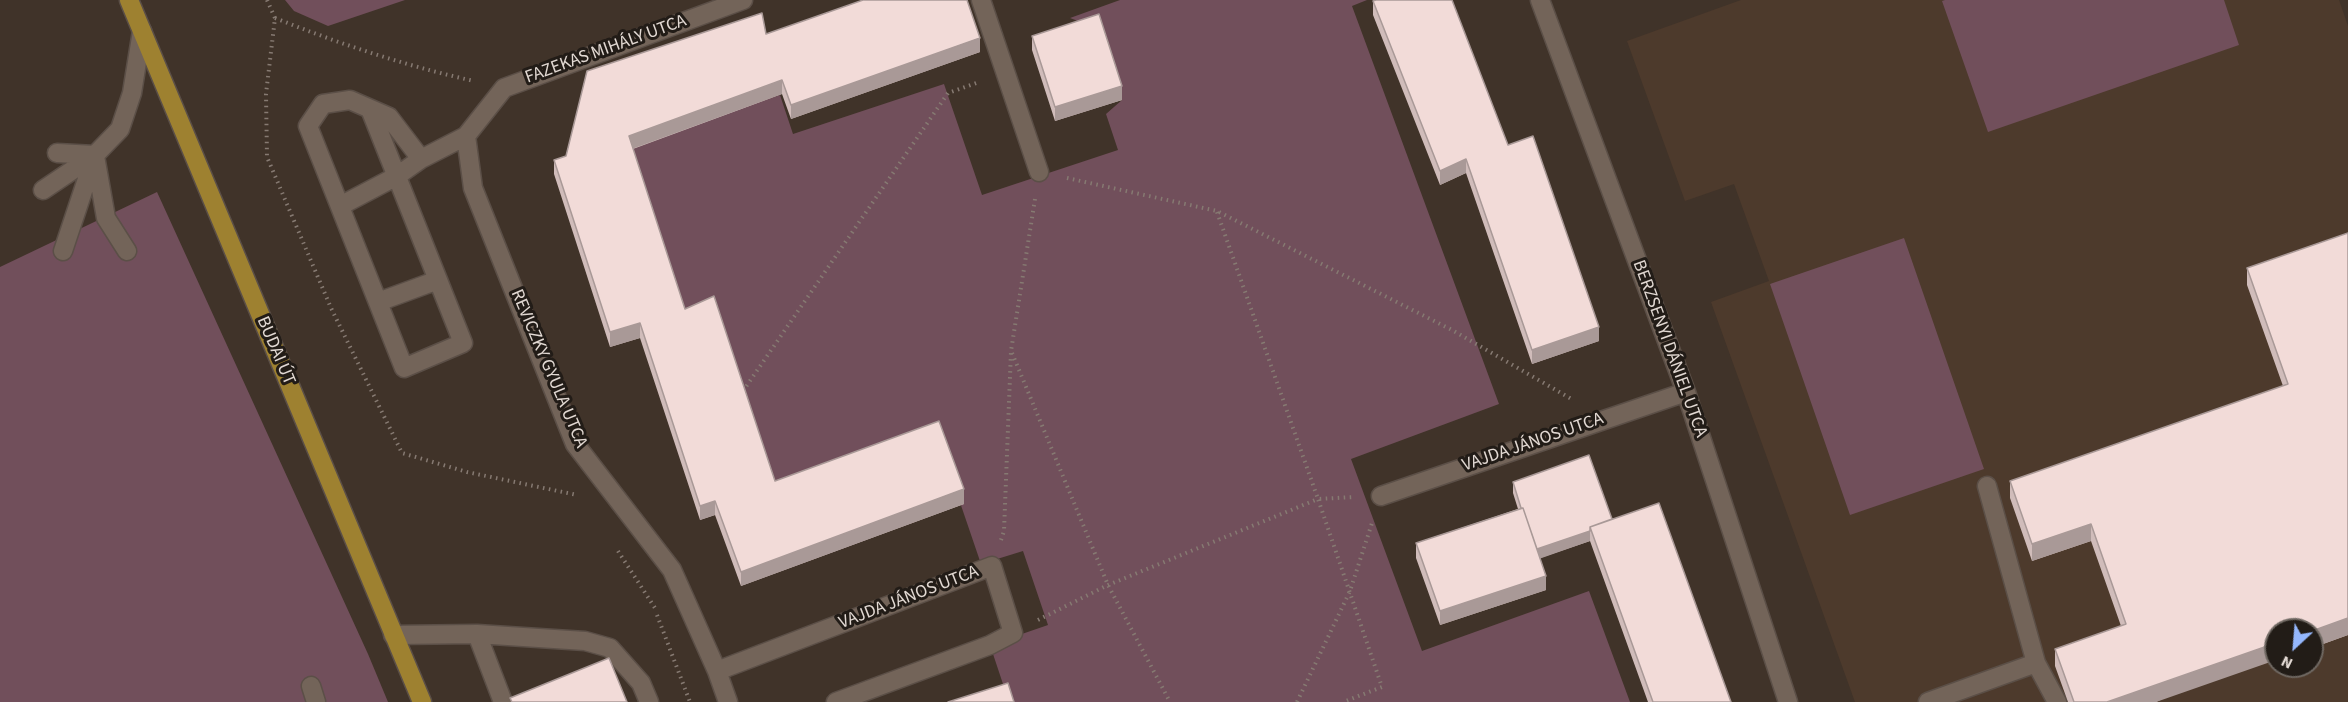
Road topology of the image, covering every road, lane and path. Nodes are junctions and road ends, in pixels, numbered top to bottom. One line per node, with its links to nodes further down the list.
1 (129, 0): 6 (main road, BUDAI ÚT)
2 (742, 0): 8 (street, FAZEKAS MIHÁLY UTCA)
3 (981, 0): 7 (street)
4 (1540, 0): 24 (street, BERZSENYI DÁNIEL UTCA)
5 (275, 18): 8 (path)
6 (142, 31): 12 (street); 35 (main road, BUDAI ÚT)
7 (1006, 73): 14 (street); 25 (path)
8 (504, 88): 10 (street)
9 (370, 109): 13 (street); 15 (street); 17 (street)
10 (466, 136): 13 (street); 37 (street, REVICZKY GYULA UTCA)
11 (57, 153): 12 (street)
12 (95, 155): 16 (street); 19 (street); 20 (street)
13 (422, 159): 15 (street)
14 (1039, 172): 18 (path); 23 (path)
15 (397, 176): 17 (street); 21 (street)
16 (43, 190)
17 (340, 206): 22 (street)
18 (1217, 211): 26 (path); 29 (path)
19 (63, 251)
20 (127, 251)
21 (438, 280): 22 (street); 22 (street)
22 (378, 302)
23 (1011, 351): 30 (path); 31 (path)
24 (1686, 392): 26 (street, VAJDA JÁNOS UTCA); 46 (street, BERZSENYI DÁNIEL UTCA)
25 (741, 393)
26 (1604, 418): 28 (street, VAJDA JÁNOS UTCA)
27 (1987, 486): 36 (street)
28 (1381, 496): 32 (path)
29 (1318, 499): 31 (path); 32 (path)
30 (992, 566): 33 (street, VAJDA JÁNOS UTCA); 37 (street, VAJDA JÁNOS UTCA)
31 (1108, 585): 33 (path); 43 (path)
32 (1350, 591): 44 (path); 45 (path)
33 (1013, 633): 42 (street)
34 (477, 634): 35 (street); 39 (street); 40 (street)
35 (393, 635): 38 (main road, BUDAI ÚT)
36 (2036, 663): 47 (street); 48 (street)
37 (717, 671): 41 (street, REVICZKY GYULA UTCA)
38 (422, 702)
39 (503, 702)
40 (648, 702)
41 (728, 702)
42 (836, 702)
43 (1170, 702)
44 (1297, 702)
45 (1343, 702)
46 (1788, 702)
47 (1928, 702)
48 (2057, 702)

